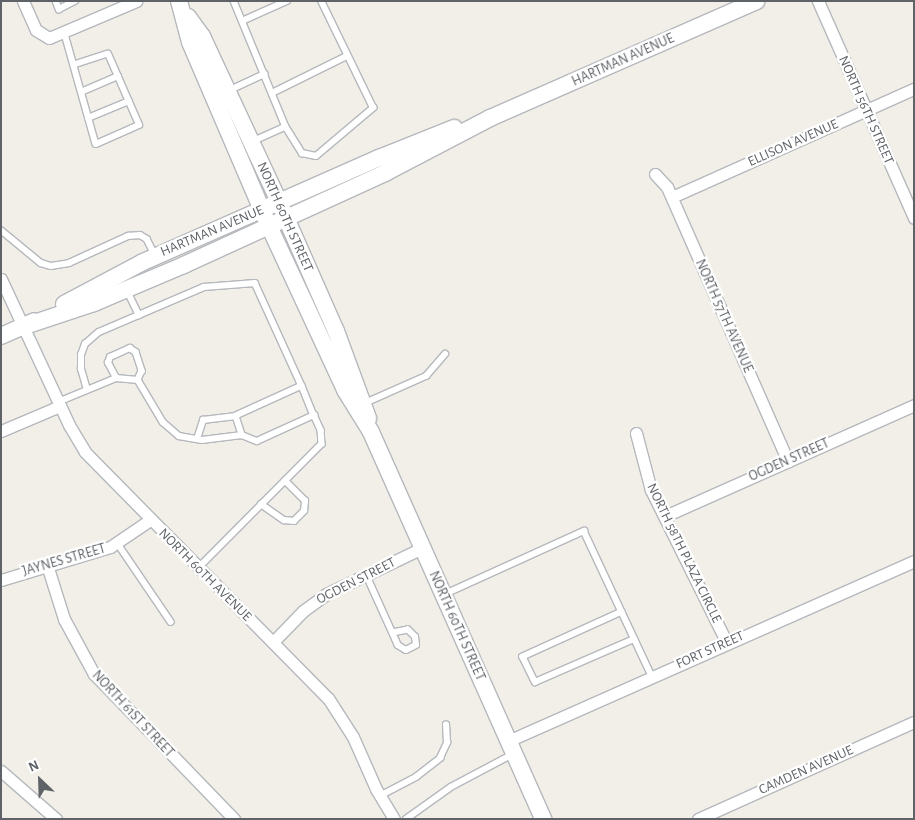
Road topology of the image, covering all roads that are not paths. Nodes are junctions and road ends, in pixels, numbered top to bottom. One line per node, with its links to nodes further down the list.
1 (22, 1): 13 (street)
2 (56, 1): 3 (lane)
3 (75, 1)
4 (136, 1): 13 (street)
5 (234, 1): 12 (lane)
6 (287, 1): 10 (lane)
7 (321, 1): 14 (lane)
8 (756, 1): 25 (main road, HARTMAN AVENUE)
9 (818, 1): 23 (street, NORTH 56TH STREET)
10 (271, 4): 12 (lane)
11 (181, 5): 19 (main road, NORTH 60TH STREET); 31 (main road, NORTH 60TH STREET)
12 (242, 21): 16 (lane)
13 (64, 34): 15 (lane)
14 (347, 56): 21 (lane); 26 (lane)
15 (75, 65): 17 (lane); 20 (lane)
16 (264, 74): 19 (lane); 21 (lane)
17 (118, 76): 20 (lane); 22 (lane)
18 (914, 89): 23 (street, ELLISON AVENUE)
19 (228, 90): 27 (main road, NORTH 60TH STREET)
20 (81, 92): 24 (lane)
21 (272, 93): 26 (lane)
22 (129, 101): 24 (lane); 24 (lane)
23 (866, 110): 29 (street, ELLISON AVENUE); 32 (street, NORTH 56TH STREET)
24 (88, 118)
25 (490, 118): 30 (main road, HARTMAN AVENUE); 33 (main road, HARTMAN AVENUE)
26 (286, 127): 27 (lane)
27 (252, 142): 30 (main road, NORTH 60TH STREET)
28 (655, 174): 29 (street, NORTH 57TH AVENUE)
29 (672, 197): 57 (street, NORTH 57TH AVENUE)
30 (279, 202): 31 (main road, HARTMAN AVENUE); 33 (main road, NORTH 60TH STREET)
31 (262, 210): 34 (main road, NORTH 60TH STREET); 36 (main road, HARTMAN AVENUE)
32 (914, 218)
33 (287, 219): 34 (main road, HARTMAN AVENUE); 47 (main road, NORTH 60TH STREET)
34 (269, 226): 38 (main road, HARTMAN AVENUE); 53 (main road, NORTH 60TH STREET)
35 (1, 230): 36 (lane)
36 (156, 256): 40 (main road, HARTMAN AVENUE)
37 (1, 279): 40 (street, NORTH 60TH AVENUE)
38 (127, 288): 39 (lane); 40 (main road, HARTMAN AVENUE)
39 (138, 315): 45 (lane); 46 (lane)
40 (25, 326): 41 (main road, HARTMAN AVENUE); 48 (street, NORTH 60TH AVENUE)
41 (1, 336)
42 (445, 354): 47 (lane)
43 (116, 378): 44 (lane); 44 (lane); 46 (lane)
44 (138, 380): 56 (lane)
45 (302, 386): 50 (lane); 51 (lane)
46 (88, 390): 48 (lane)
47 (365, 403): 53 (main road, NORTH 60TH STREET)
48 (59, 404): 52 (street); 61 (street, NORTH 60TH AVENUE)
49 (914, 405): 57 (street, OGDEN STREET)
50 (314, 415): 55 (lane); 58 (lane)
51 (236, 416): 55 (lane); 56 (lane)
52 (1, 431)
53 (371, 432): 63 (main road, NORTH 60TH STREET)
54 (636, 434): 60 (street, NORTH 58TH PLAZA CIRCLE)
55 (242, 435): 56 (lane)
56 (197, 440)
57 (788, 461): 60 (street, OGDEN STREET)
58 (285, 481): 59 (lane); 59 (lane)
59 (261, 504): 66 (lane)
60 (665, 516): 75 (street, NORTH 58TH PLAZA CIRCLE)
61 (150, 520): 62 (street, JAYNES STREET); 66 (street, NORTH 60TH AVENUE)
62 (118, 544): 65 (street, JAYNES STREET); 71 (lane)
63 (422, 548): 67 (street, OGDEN STREET); 69 (main road, NORTH 60TH STREET)
64 (914, 561): 75 (street, FORT STREET)
65 (47, 564): 68 (street, JAYNES STREET); 83 (street, NORTH 61ST STREET)
66 (199, 568): 74 (street, NORTH 60TH AVENUE)
67 (366, 574): 72 (lane); 74 (street, OGDEN STREET)
68 (1, 580)
69 (443, 595): 70 (lane); 79 (main road, NORTH 60TH STREET)
70 (622, 612): 73 (lane); 73 (lane)
71 (171, 622)
72 (393, 633)
73 (634, 639): 76 (lane)
74 (273, 642): 81 (street, NORTH 60TH AVENUE)
75 (727, 643): 76 (street, FORT STREET)
76 (652, 676): 79 (street, FORT STREET)
77 (914, 722): 87 (street, CAMDEN AVENUE)
78 (446, 725): 81 (lane)
79 (511, 747): 85 (lane); 86 (main road, NORTH 60TH STREET)
80 (1, 771): 82 (street)
81 (380, 796): 84 (street, NORTH 60TH AVENUE)
82 (56, 819)
83 (234, 819)
84 (394, 819)
85 (406, 819)
86 (543, 819)
87 (698, 819)

